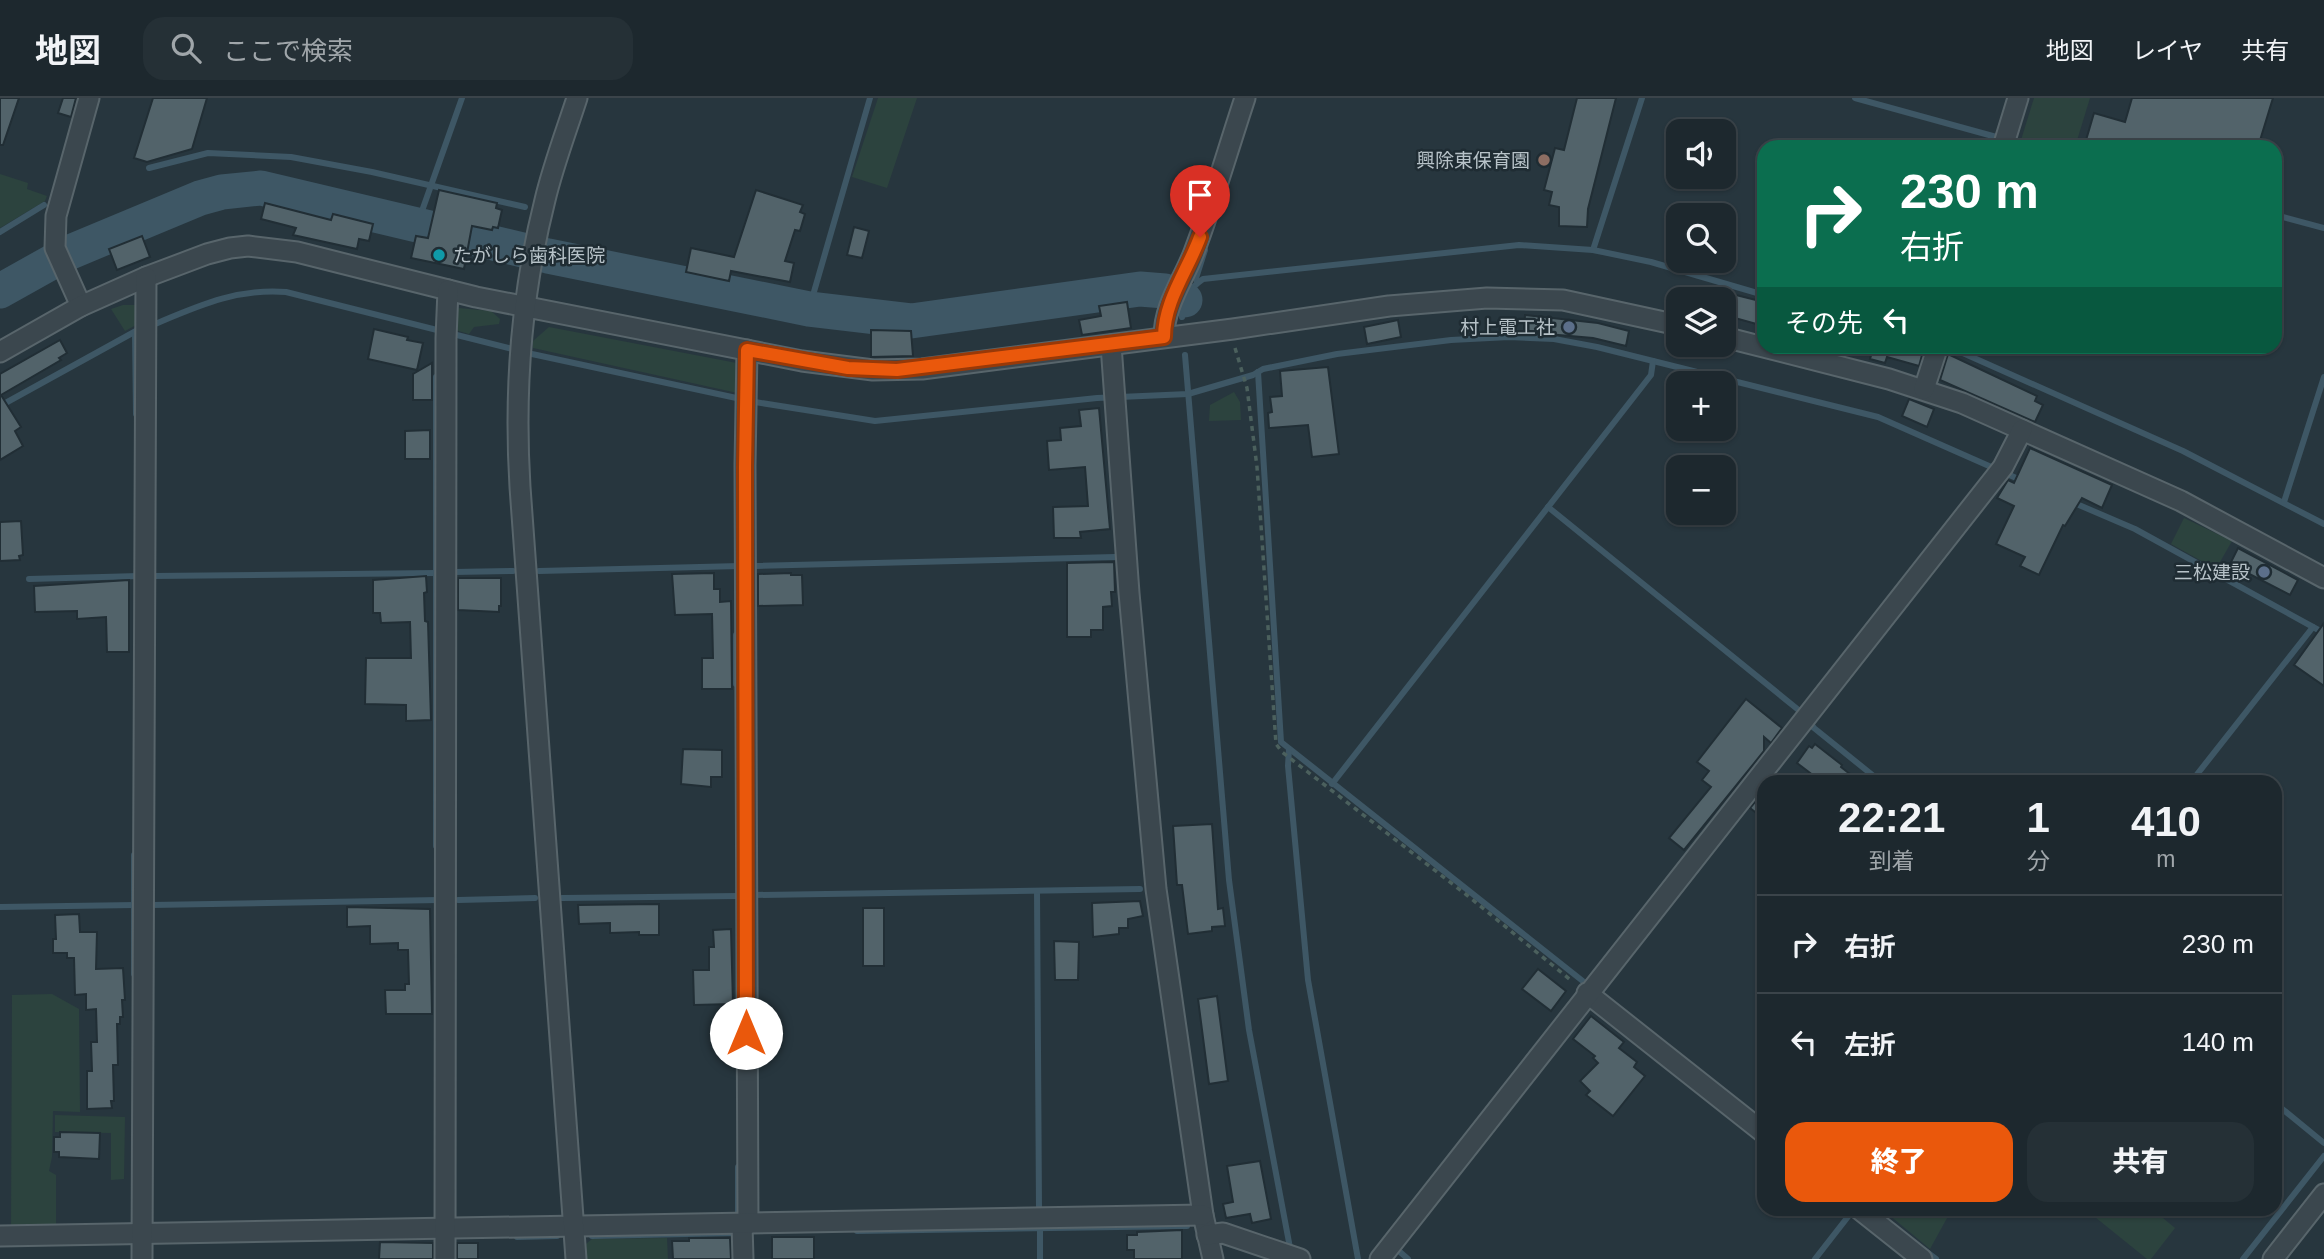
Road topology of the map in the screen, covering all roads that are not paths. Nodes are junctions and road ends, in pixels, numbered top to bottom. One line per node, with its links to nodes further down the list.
1 (89, 98): 8 (street)
2 (577, 98): 9 (street)
3 (1245, 98): 11 (street)
4 (2018, 98): 5 (street)
5 (2005, 140)
6 (146, 277): 7 (street); 8 (street); 32 (street)
7 (448, 290): 9 (street); 31 (street)
8 (81, 306): 16 (street)
9 (524, 307): 15 (street); 30 (street)
10 (1666, 322): 11 (street)
11 (1164, 337): 13 (street)
12 (1736, 340): 14 (street)
13 (1111, 345): 15 (street); 27 (street)
14 (1757, 346)
15 (747, 350): 29 (street)
16 (0, 352)
17 (1789, 354): 19 (street)
18 (1936, 354): 19 (street)
19 (1924, 389): 20 (street)
20 (2022, 430): 21 (street); 22 (street)
21 (2324, 578)
22 (1762, 775)
23 (1757, 782): 24 (street)
24 (1591, 990): 25 (street); 36 (street)
25 (1757, 1127)
26 (2324, 1194): 43 (street)
27 (1203, 1215): 29 (street); 33 (street)
28 (1868, 1216): 42 (street)
29 (745, 1224): 30 (street); 40 (street)
30 (573, 1226): 31 (street); 39 (street)
31 (446, 1228): 32 (street); 38 (street)
32 (141, 1233): 34 (street); 37 (street)
33 (1207, 1235): 35 (street); 41 (street)
34 (0, 1237)
35 (1291, 1256)
36 (1388, 1256)
37 (142, 1259)
38 (445, 1259)
39 (576, 1259)
40 (743, 1259)
41 (1213, 1259)
42 (1922, 1259)
43 (2273, 1259)

